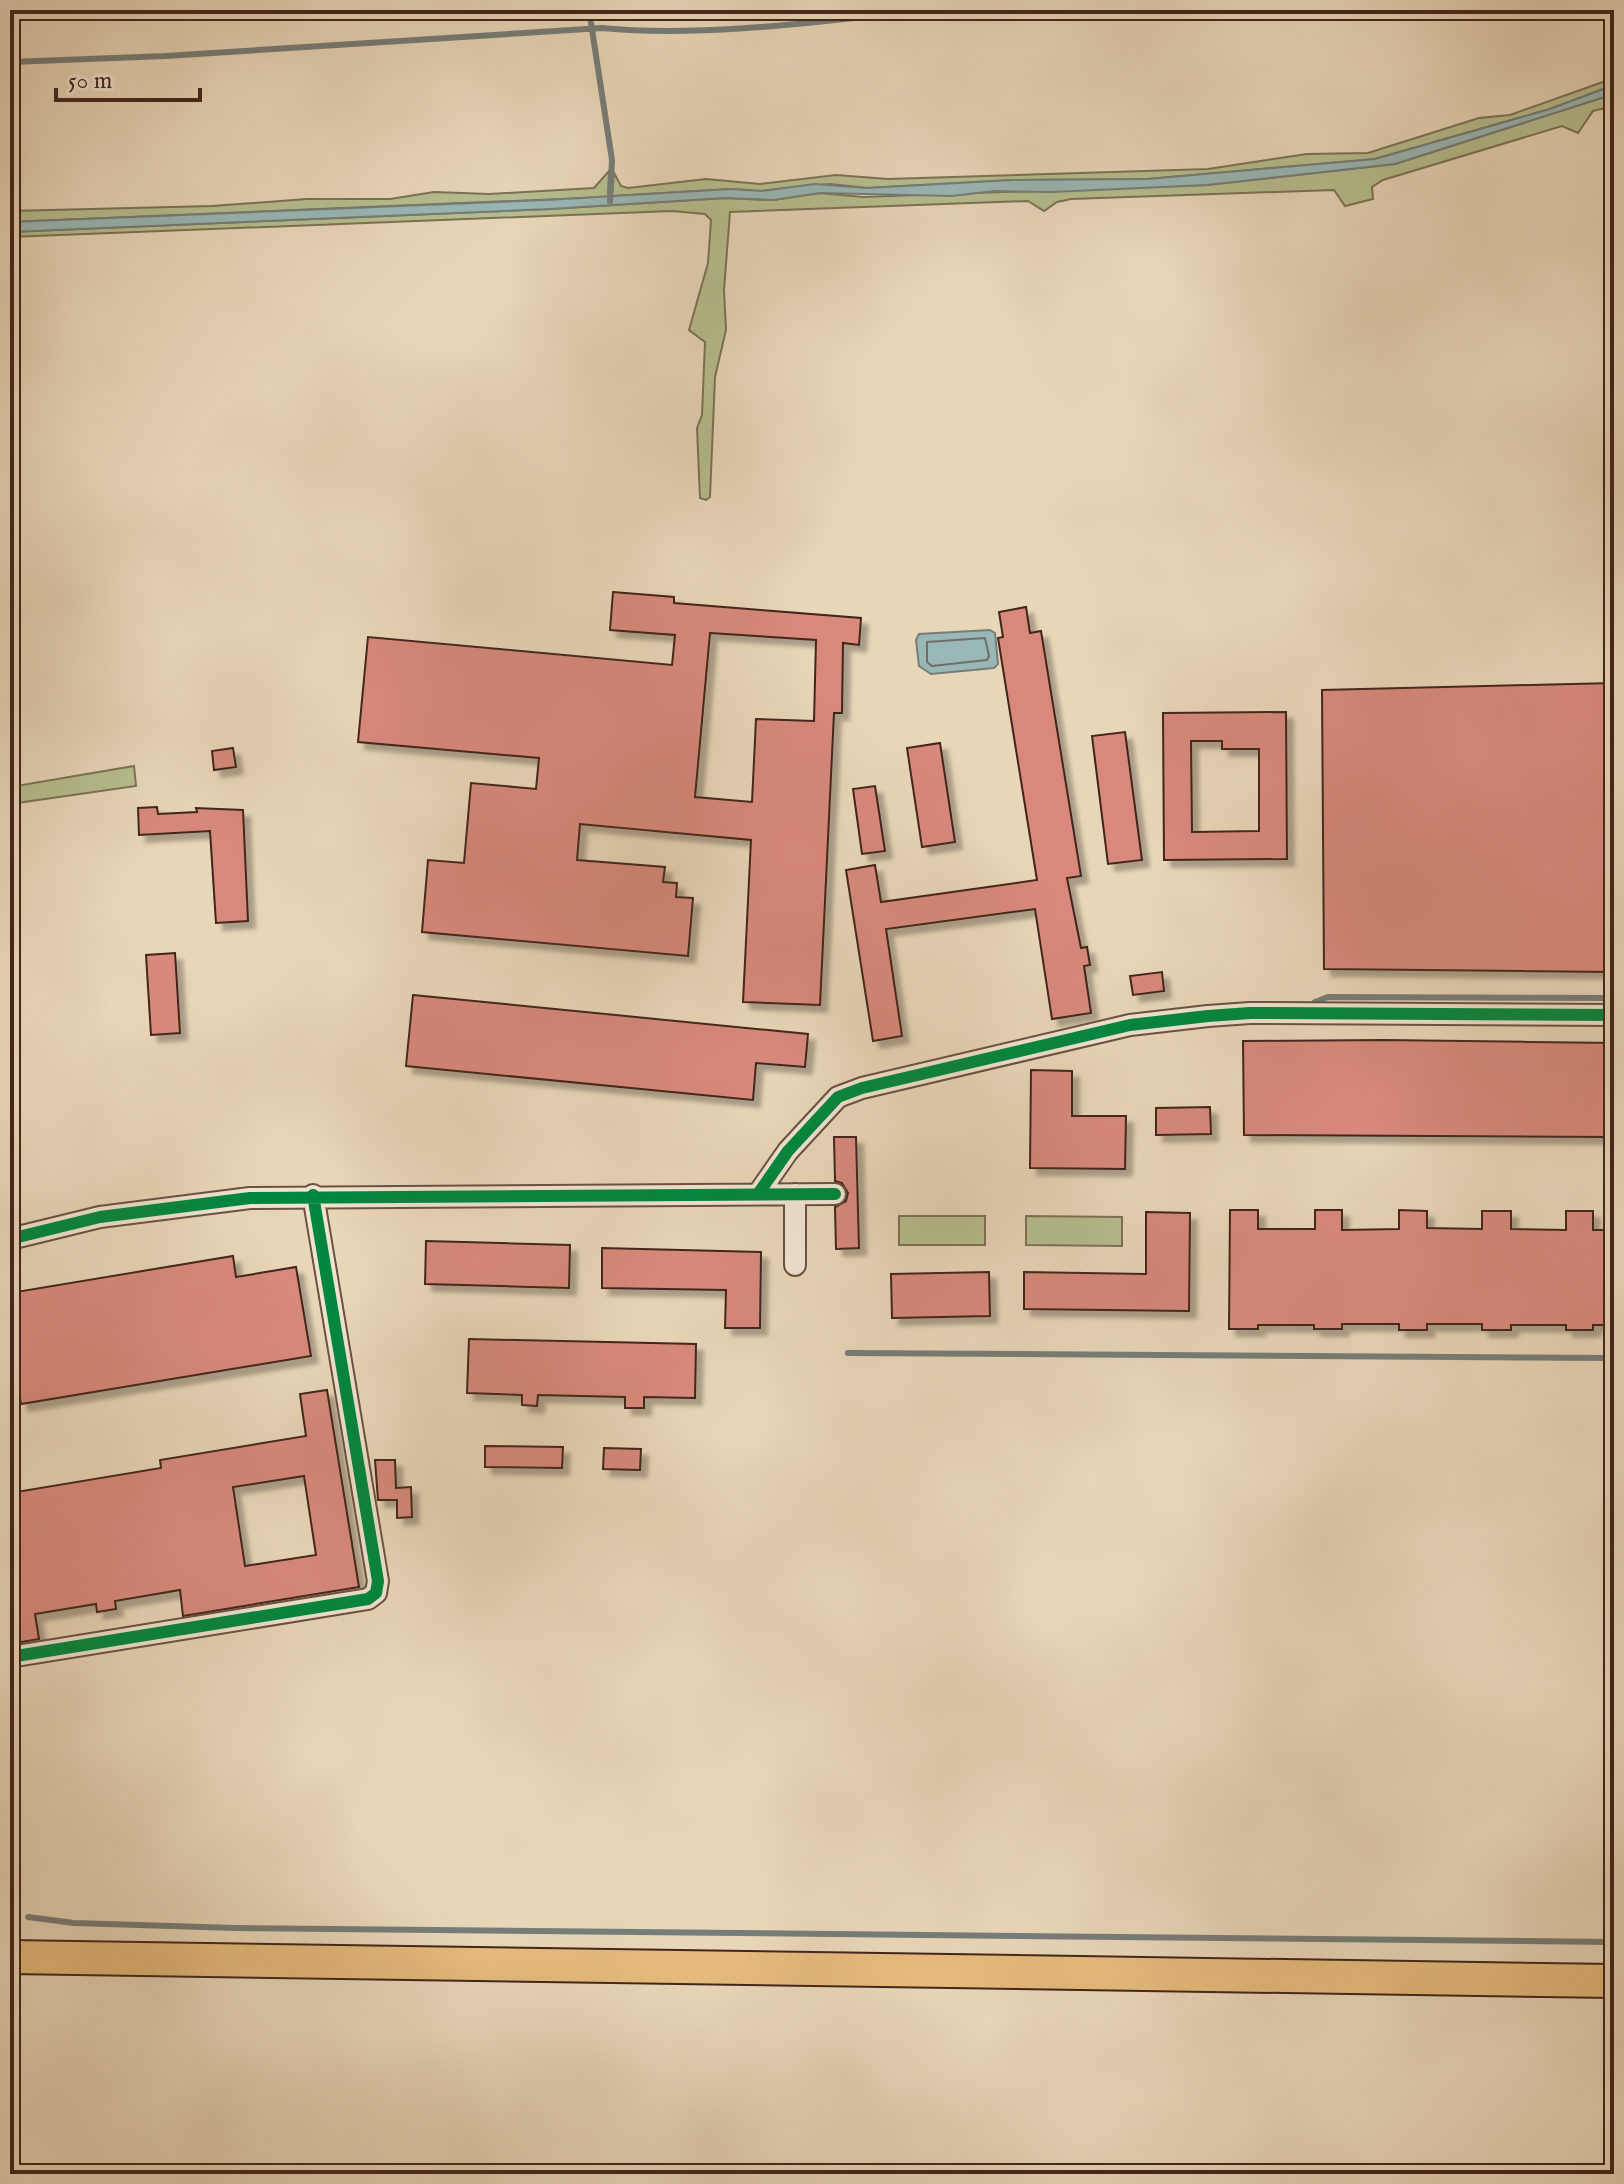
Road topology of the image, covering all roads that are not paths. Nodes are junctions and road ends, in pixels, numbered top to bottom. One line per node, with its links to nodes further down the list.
1 (1614, 1015): 2 (street)
2 (758, 1194): 3 (street); 5 (street)
3 (795, 1194): 4 (street); 7 (street)
4 (835, 1194)
5 (313, 1195): 6 (street); 8 (street)
6 (10, 1239)
7 (795, 1265)
8 (10, 1657)
9 (10, 1957): 10 (main road)
10 (1614, 1981)

